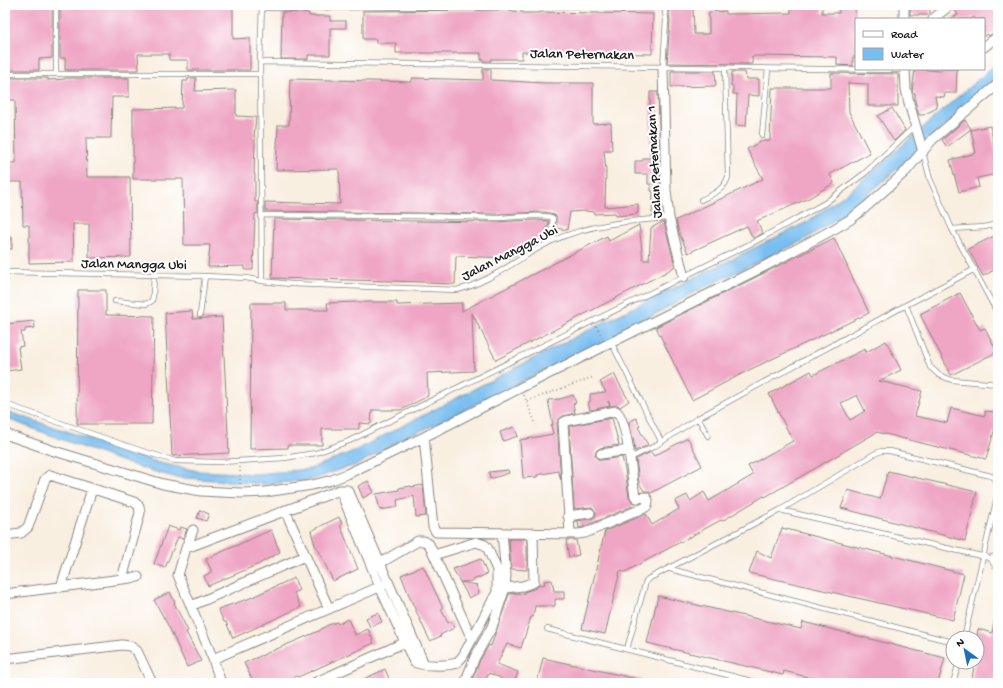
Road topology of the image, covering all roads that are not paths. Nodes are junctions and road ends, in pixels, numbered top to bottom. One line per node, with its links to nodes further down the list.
1 (56, 5): 16 (lane)
2 (904, 5): 5 (street)
3 (950, 5): 6 (street)
4 (262, 7): 9 (lane); 10 (lane)
5 (904, 18)
6 (934, 18)
7 (998, 36): 8 (street)
8 (985, 46)
9 (260, 62): 10 (lane, Jalan Peternakan); 17 (lane)
10 (663, 68): 11 (lane, Jalan Peternakan); 24 (street, Jalan Peternakan 1)
11 (725, 68): 12 (lane, Jalan Peternakan); 22 (lane)
12 (768, 69): 13 (lane, Jalan Peternakan); 20 (lane)
13 (855, 69)
14 (905, 70): 19 (street)
15 (5, 74): 16 (lane)
16 (56, 74): 17 (lane)
17 (260, 74): 23 (lane)
18 (998, 84): 21 (street)
19 (916, 129): 21 (street); 32 (lane)
20 (762, 136)
21 (922, 148): 26 (lane); 38 (street)
22 (701, 200)
23 (261, 215): 27 (lane); 33 (lane)
24 (669, 218): 27 (lane, Jalan Mangga Ubi); 32 (street, Jalan Peternakan 1)
25 (998, 224): 26 (lane)
26 (952, 229): 28 (lane)
27 (552, 241): 33 (lane, Jalan Mangga Ubi)
28 (975, 269): 35 (lane); 36 (lane)
29 (5, 272): 30 (lane, Jalan Mangga Ubi)
30 (154, 274): 31 (lane, Jalan Mangga Ubi); 34 (lane)
31 (205, 276): 33 (lane, Jalan Mangga Ubi); 37 (lane)
32 (684, 277): 40 (lane)
33 (262, 281)
34 (115, 301)
35 (906, 305): 39 (lane); 41 (lane)
36 (998, 314)
37 (200, 315)
38 (611, 342): 44 (street); 45 (lane)
39 (998, 384)
40 (5, 404)
41 (698, 418): 43 (lane); 45 (lane)
42 (5, 434): 44 (street)
43 (708, 436)
44 (424, 437): 56 (street)
45 (661, 442): 47 (lane)
46 (601, 454): 47 (street)
47 (629, 454): 54 (street); 58 (street)
48 (998, 483): 52 (lane)
49 (92, 488): 59 (street); 70 (street); 72 (street)
50 (998, 493): 64 (lane)
51 (285, 510): 60 (street); 63 (street); 66 (street)
52 (780, 510): 64 (lane); 68 (lane)
53 (590, 513): 54 (street)
54 (568, 516): 58 (street)
55 (193, 530): 60 (street)
56 (502, 533): 57 (street); 73 (street)
57 (533, 533): 58 (street); 73 (street)
58 (570, 533)
59 (5, 535)
60 (186, 548): 75 (street)
61 (434, 555): 66 (street); 79 (street); 79 (street)
62 (998, 555): 65 (lane)
63 (305, 556): 75 (street); 76 (street)
64 (984, 557): 65 (lane); 78 (lane)
65 (990, 558): 67 (lane)
66 (376, 565): 71 (street)
67 (998, 567)
68 (670, 569): 80 (lane); 82 (lane)
69 (138, 577): 70 (street)
70 (122, 579): 72 (street)
71 (384, 585): 76 (street); 81 (street)
72 (61, 587): 74 (street)
73 (506, 588): 89 (street)
74 (5, 594)
75 (191, 606): 84 (street)
76 (330, 609): 84 (street)
77 (547, 629): 82 (lane)
78 (966, 630)
79 (472, 640): 81 (street)
80 (945, 640)
81 (408, 641): 88 (street)
82 (627, 649): 90 (lane)
83 (5, 659): 86 (street)
84 (213, 659): 87 (street)
85 (956, 670): 91 (lane)
86 (152, 683)
87 (220, 683)
88 (314, 683)
89 (465, 683)
90 (759, 683)
91 (953, 683)

